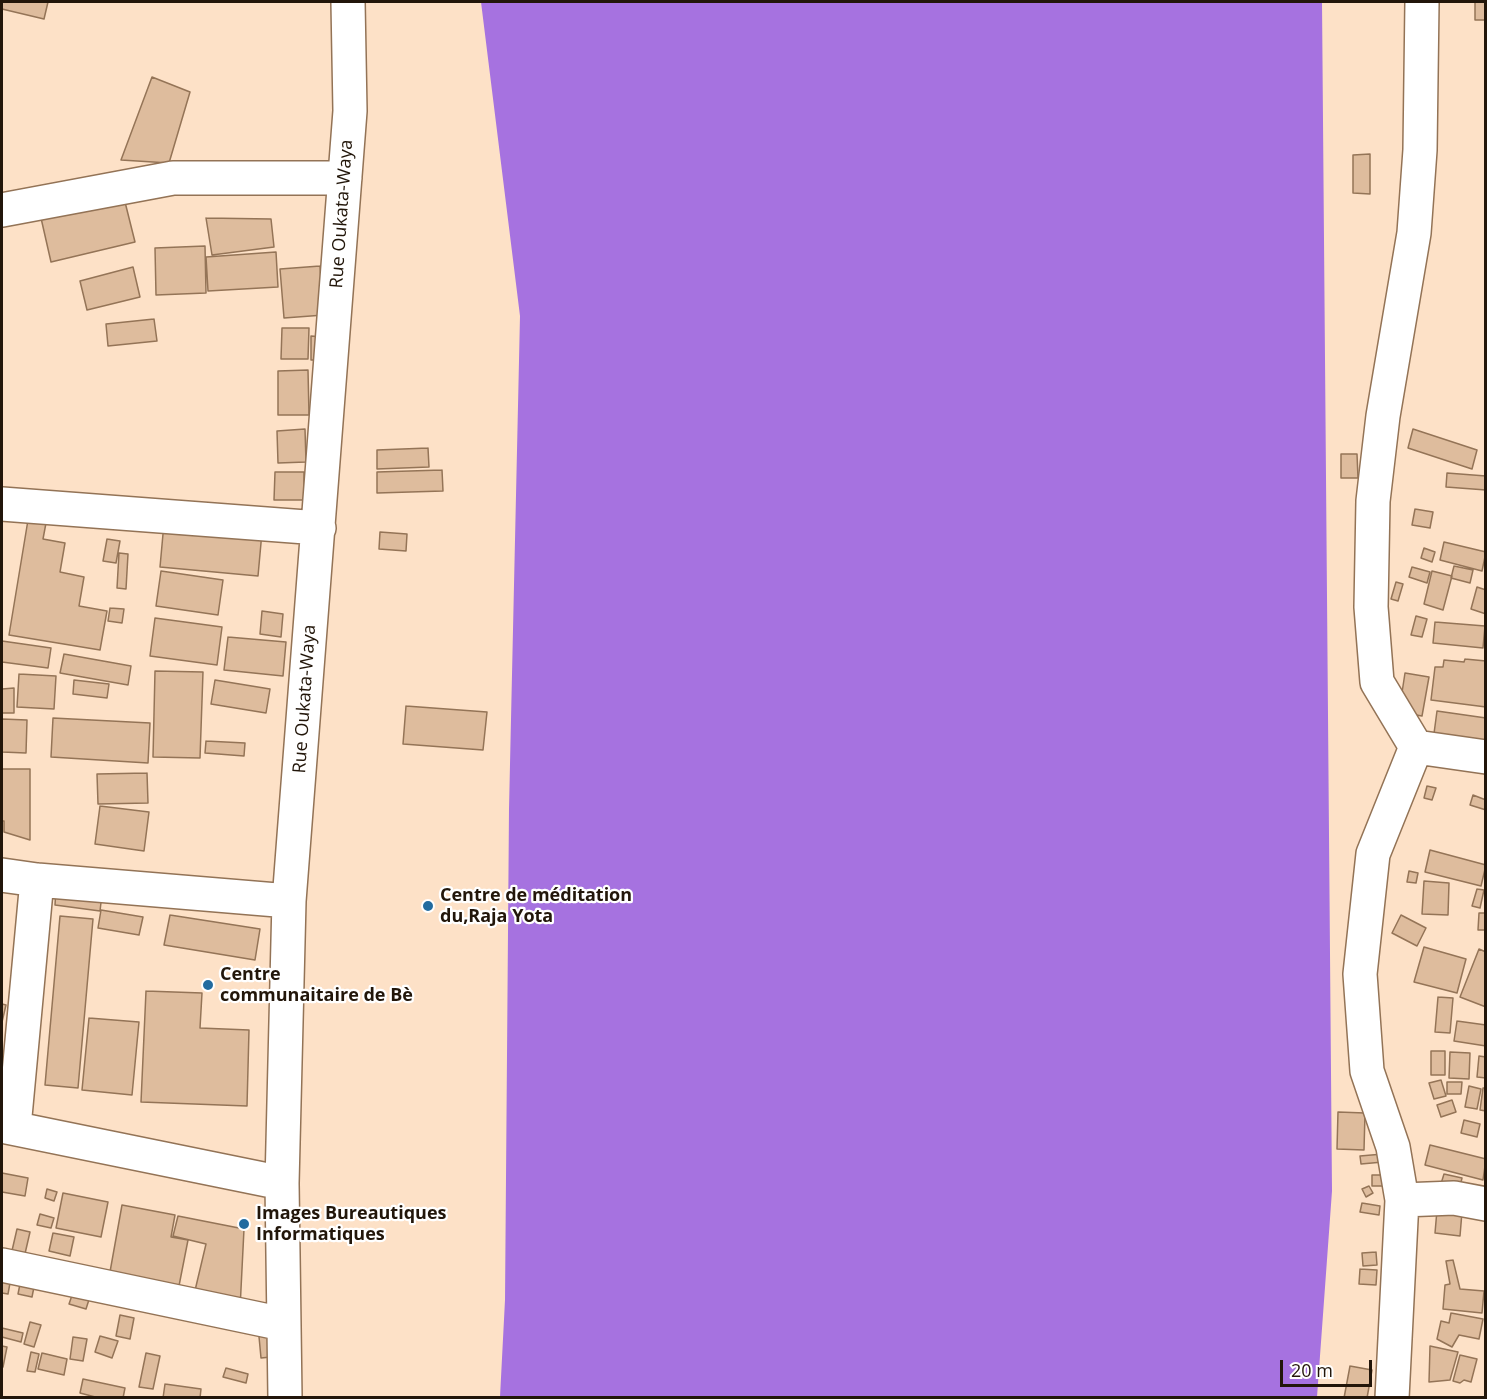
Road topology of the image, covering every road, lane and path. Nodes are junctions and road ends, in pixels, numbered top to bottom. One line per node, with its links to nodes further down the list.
1 (348, 2): 3 (street, Rue Oukata-Waya)
2 (1422, 2): 7 (street)
3 (345, 178): 4 (street); 6 (street, Rue Oukata-Waya)
4 (2, 210)
5 (2, 504): 6 (street)
6 (319, 528): 11 (street, Rue Oukata-Waya)
7 (1416, 747): 8 (street); 14 (street)
8 (1485, 756)
9 (2, 875): 10 (street)
10 (37, 880): 11 (street); 12 (street)
11 (289, 901): 13 (street, Rue Oukata-Waya)
12 (8, 1126): 13 (street)
13 (282, 1183): 17 (street, Rue Oukata-Waya)
14 (1402, 1200): 15 (street); 19 (street)
15 (1485, 1204)
16 (2, 1265): 17 (street)
17 (283, 1324): 18 (street, Rue Oukata-Waya)
18 (285, 1398)
19 (1392, 1398)

